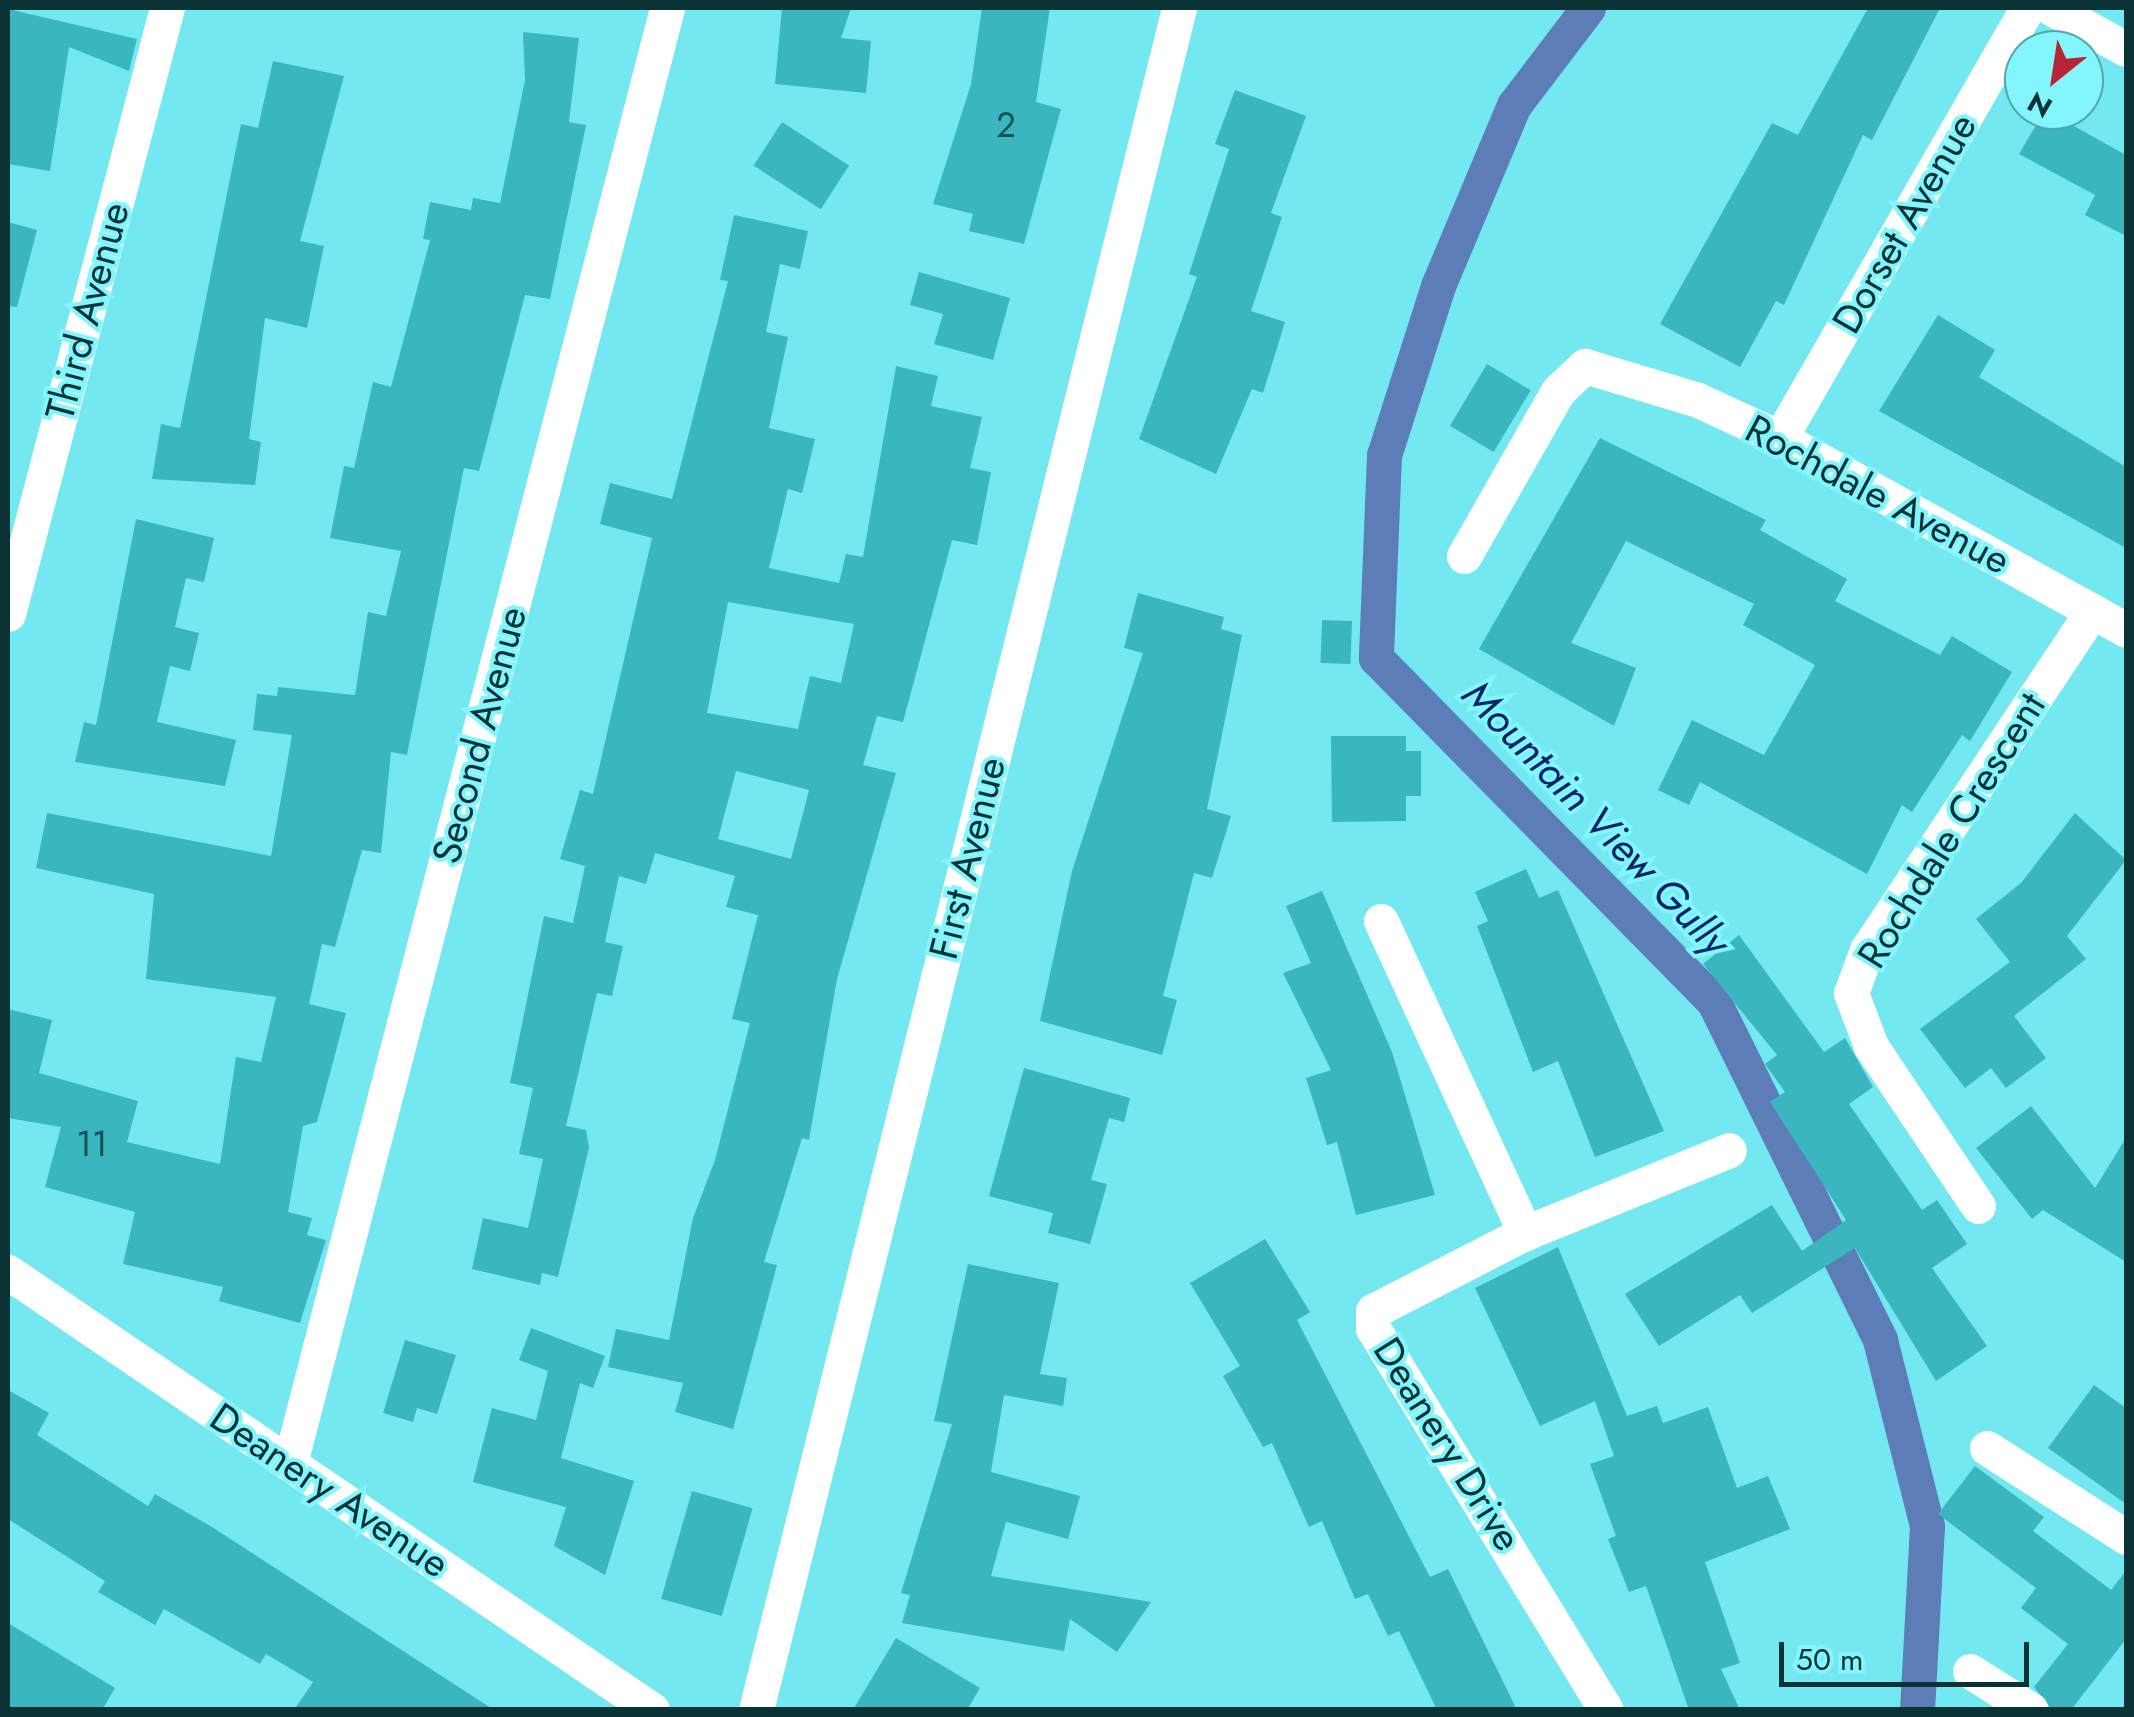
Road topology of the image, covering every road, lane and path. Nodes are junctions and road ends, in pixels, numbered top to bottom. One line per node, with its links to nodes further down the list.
1 (167, 8): 10 (street, Third Avenue)
2 (668, 8): 18 (street, Second Avenue)
3 (1178, 8): 22 (street, First Avenue)
4 (2028, 8): 7 (street, Dorset Avenue)
5 (2051, 8): 6 (street)
6 (2126, 49)
7 (1780, 438): 8 (street, Rochdale Avenue); 9 (street, Rochdale Avenue)
8 (1464, 556)
9 (2092, 611): 11 (street, Rochdale Avenue); 14 (street, Rochdale Crescent)
10 (8, 614)
11 (2126, 630)
12 (1381, 921): 15 (street)
13 (1728, 1150): 15 (street)
14 (1978, 1206)
15 (1524, 1233): 23 (street, Deanery Drive)
16 (8, 1272): 18 (street, Deanery Avenue)
17 (1987, 1448): 19 (street)
18 (290, 1462): 21 (street, Deanery Avenue)
19 (2126, 1537)
20 (1970, 1671): 24 (street)
21 (652, 1710)
22 (756, 1710)
23 (1606, 1710)
24 (2031, 1710)

